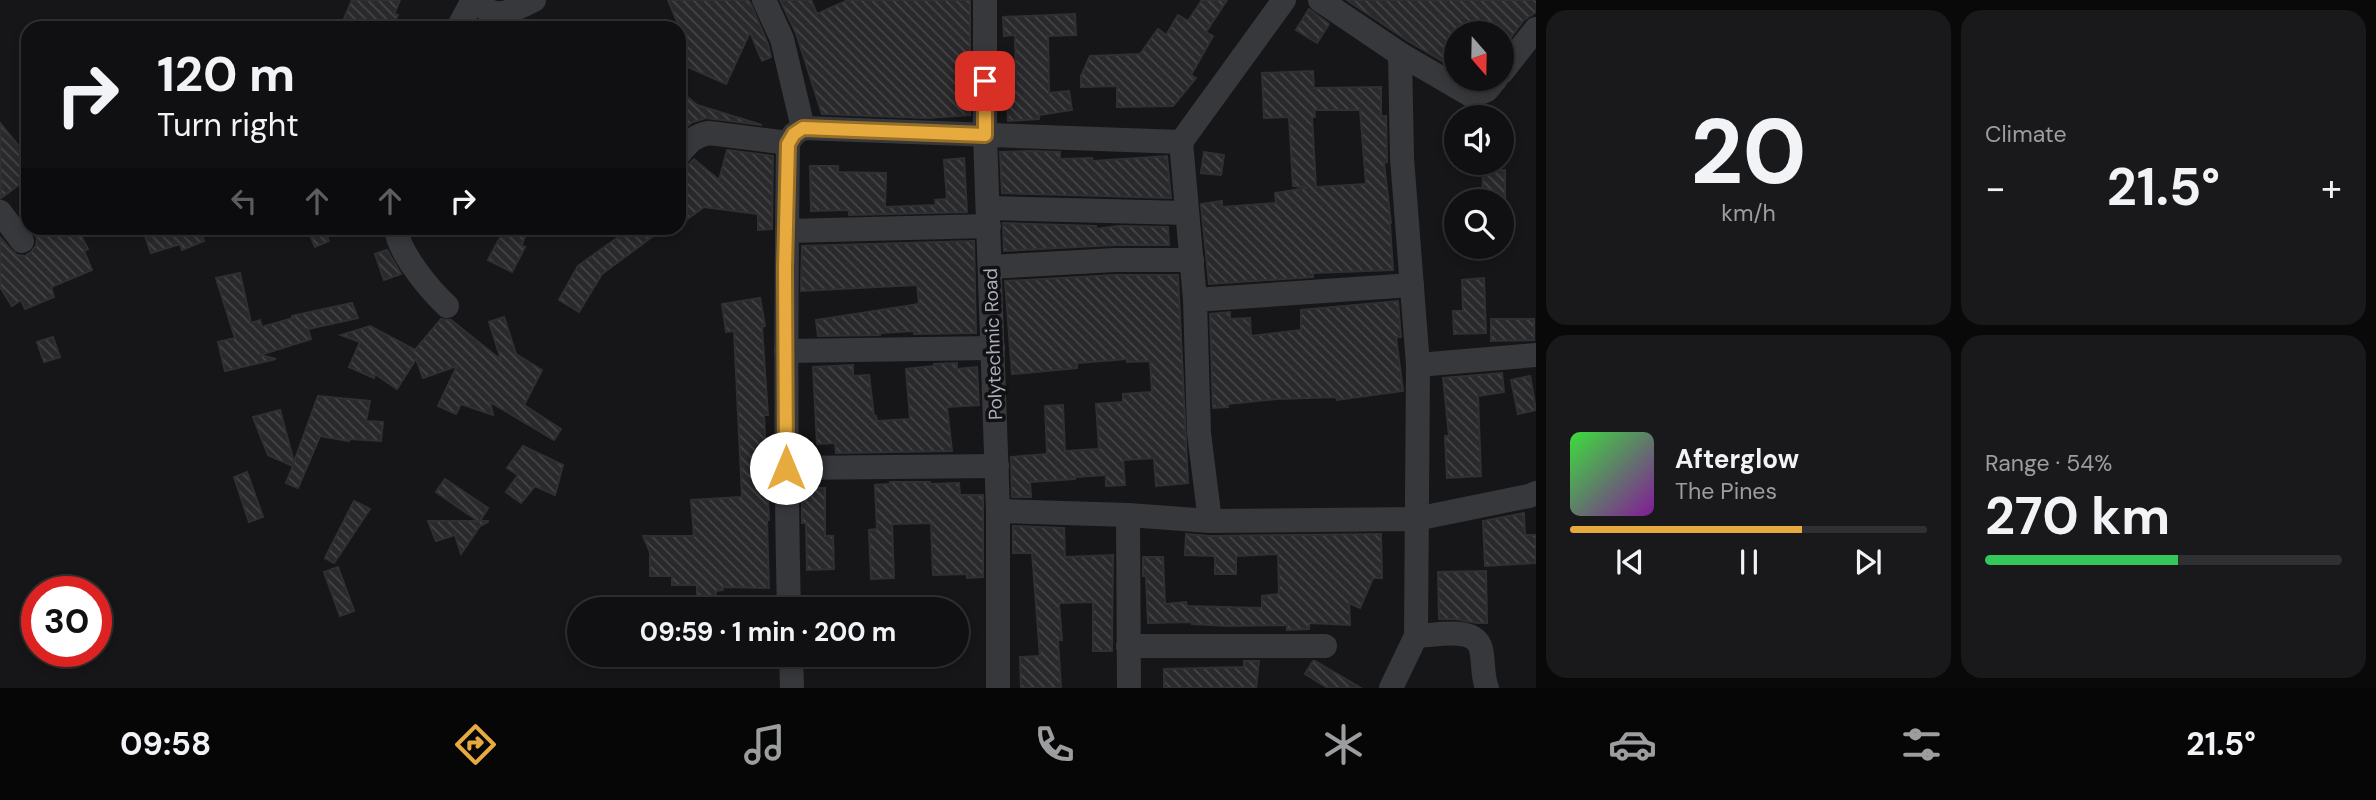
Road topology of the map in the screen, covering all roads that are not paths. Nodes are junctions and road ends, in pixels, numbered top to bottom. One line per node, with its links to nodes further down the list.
1 (475, 0): 2 (street); 7 (street)
2 (534, 0)
3 (764, 0): 15 (street)
4 (985, 0): 14 (street, Polytechnic Road)
5 (1284, 0): 16 (street)
6 (1320, 0): 9 (street)
7 (462, 21)
8 (1536, 29): 10 (street)
9 (1401, 54): 11 (street); 26 (street)
10 (1514, 57)
11 (1444, 79)
12 (1464, 91): 13 (street)
13 (1484, 91)
14 (985, 135): 15 (street); 16 (street); 20 (street, Polytechnic Road)
15 (796, 136): 17 (street); 21 (street)
16 (1181, 142): 19 (street)
17 (686, 145)
18 (0, 212): 23 (street)
19 (1187, 213): 20 (street); 24 (street)
20 (988, 217): 21 (street); 25 (street, Polytechnic Road)
21 (787, 231): 30 (street)
22 (397, 235): 28 (street)
23 (22, 241)
24 (1192, 260): 25 (street); 27 (street)
25 (990, 267): 29 (street, Polytechnic Road)
26 (1412, 285): 27 (street); 32 (street)
27 (1195, 300): 39 (street)
28 (447, 306)
29 (993, 348): 30 (street); 33 (street, Polytechnic Road)
30 (786, 351): 34 (street)
31 (1536, 355): 32 (street)
32 (1418, 365): 38 (street)
33 (997, 466): 34 (street); 36 (street, Polytechnic Road)
34 (786, 468): 40 (street)
35 (1536, 493): 38 (street)
36 (998, 511): 37 (street); 46 (street, Polytechnic Road)
37 (1128, 515): 39 (street); 42 (street)
38 (1416, 519): 39 (street); 41 (street)
39 (1210, 522)
40 (789, 597)
41 (1416, 636): 48 (street); 49 (street)
42 (1128, 646): 43 (street); 47 (street)
43 (1325, 646)
44 (791, 667): 45 (street)
45 (792, 688)
46 (998, 688)
47 (1129, 688)
48 (1391, 688)
49 (1487, 688)

